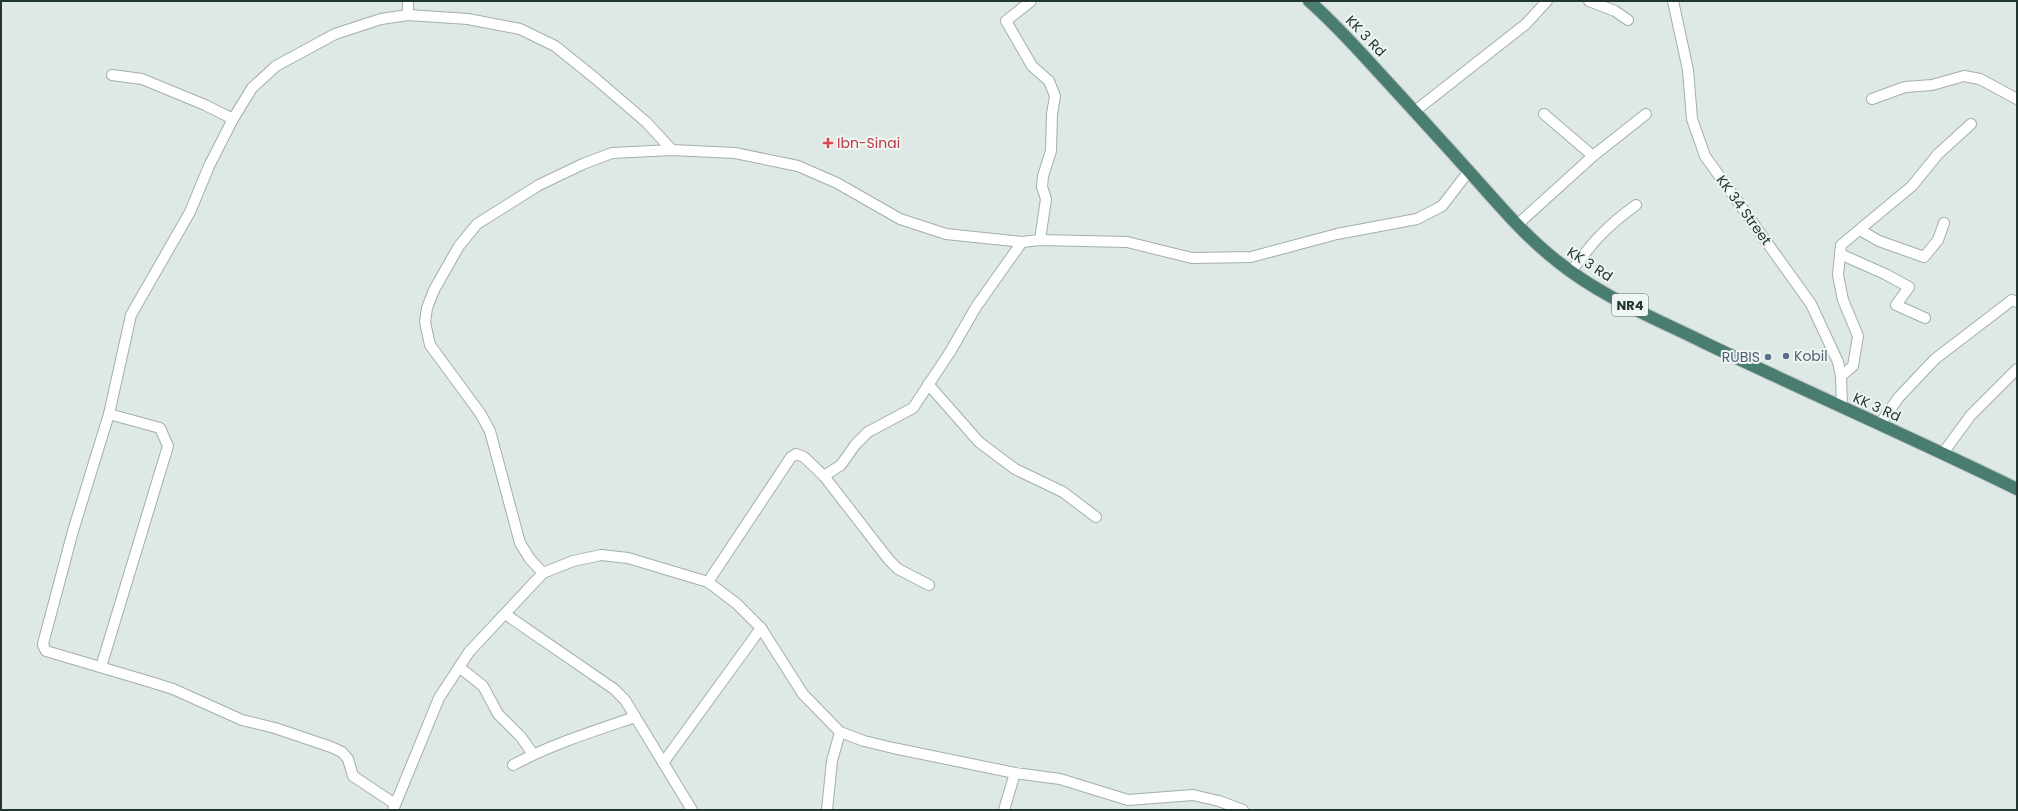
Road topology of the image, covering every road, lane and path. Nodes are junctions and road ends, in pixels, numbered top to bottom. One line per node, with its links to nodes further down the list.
1 (408, 1): 7 (street)
2 (1031, 1): 24 (street)
3 (1308, 1): 12 (highway, KK 3 Rd / NR4)
4 (1547, 1): 12 (street)
5 (1589, 1): 8 (street)
6 (1673, 1): 31 (street, KK 34 Street)
7 (408, 15): 15 (street); 17 (street)
8 (1628, 20)
9 (112, 75): 15 (street)
10 (1872, 99): 11 (street)
11 (2017, 99)
12 (1415, 111): 19 (highway, KK 3 Rd / NR4)
13 (1544, 114): 18 (street)
14 (1646, 114): 18 (street)
15 (233, 119): 34 (street)
16 (1971, 124): 23 (street)
17 (672, 150): 25 (street); 40 (street)
18 (1593, 156): 22 (street)
19 (1469, 171): 22 (highway, KK 3 Rd / NR4); 24 (street)
20 (1636, 205): 27 (street)
21 (1944, 223): 23 (street)
22 (1518, 224): 27 (highway, KK 3 Rd / NR4)
23 (1860, 230): 26 (street)
24 (1040, 240): 25 (street)
25 (1022, 242): 32 (street)
26 (1840, 254): 29 (street); 31 (street)
27 (1571, 272): 33 (highway, KK 3 Rd / NR4)
28 (2017, 302): 35 (street)
29 (1925, 318)
30 (2017, 369): 36 (street)
31 (1841, 376): 33 (street, KK 34 Street)
32 (928, 384): 37 (street); 39 (street)
33 (1842, 407): 35 (highway, KK 3 Rd / NR4)
34 (109, 414): 46 (street); 46 (street)
35 (1880, 424): 36 (highway, KK 3 Rd / NR4)
36 (1943, 452): 38 (highway, KK 3 Rd / NR4)
37 (824, 476): 41 (street); 42 (street)
38 (2017, 489)
39 (1096, 517)
40 (543, 573): 41 (street); 43 (street)
41 (708, 582): 44 (street)
42 (929, 586)
43 (505, 614): 45 (street); 47 (street)
44 (761, 628): 48 (street); 50 (street)
45 (459, 666): 49 (street); 53 (street)
46 (101, 667): 53 (street)
47 (635, 717): 49 (street); 50 (street)
48 (840, 732): 52 (street); 55 (street)
49 (533, 754): 51 (street)
50 (663, 763): 54 (street)
51 (514, 766)
52 (1015, 773): 56 (street); 57 (street)
53 (394, 807)
54 (692, 810)
55 (827, 810)
56 (1004, 810)
57 (1243, 810)

